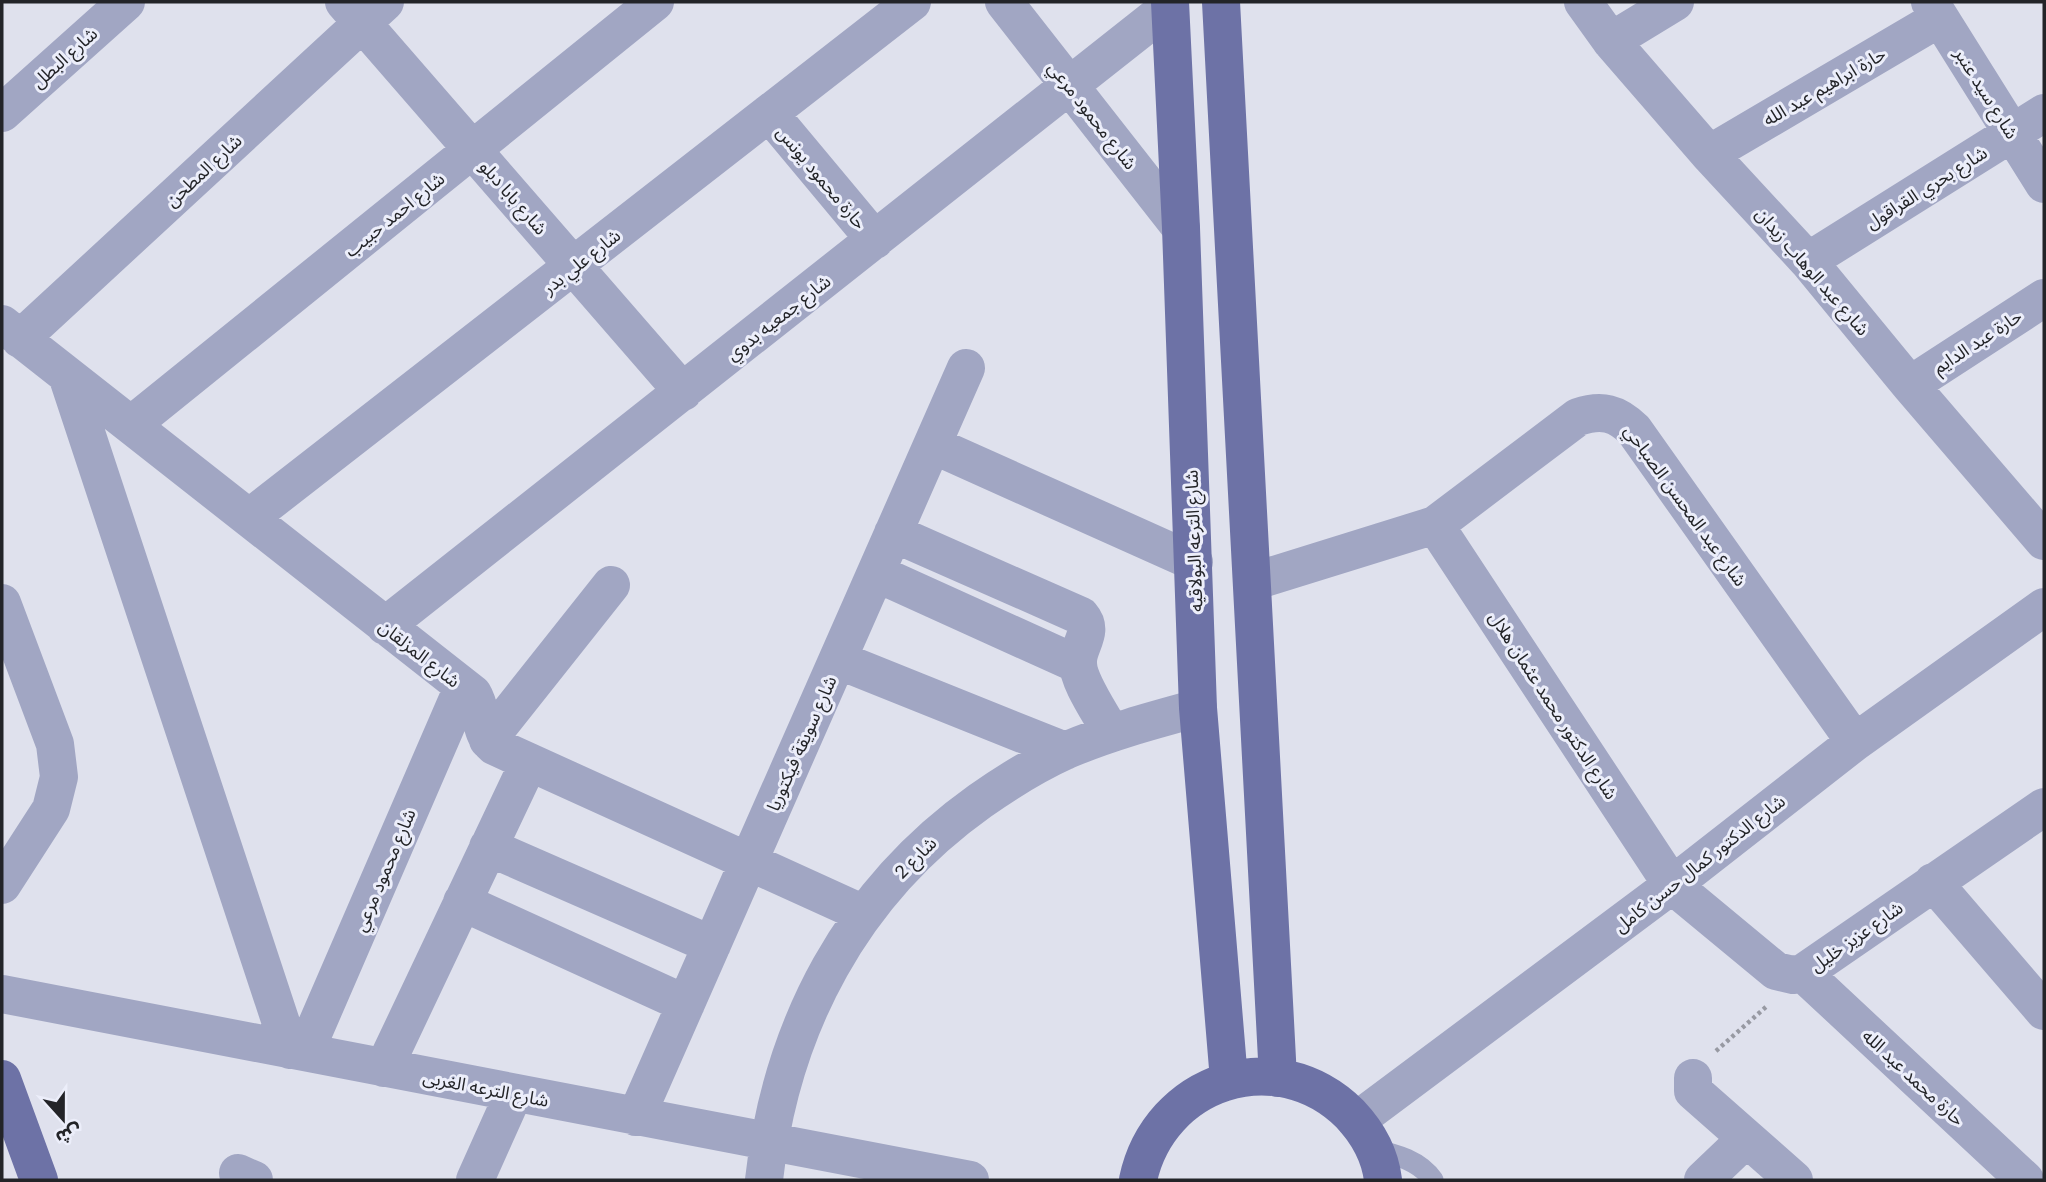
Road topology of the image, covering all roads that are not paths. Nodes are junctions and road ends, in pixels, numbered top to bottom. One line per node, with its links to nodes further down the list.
1 (126, 2): 13 (street, شارع البطل)
2 (655, 2): 17 (street, شارع احمد حبيب)
3 (912, 2): 14 (street, شارع علي بدر)
4 (1004, 2): 12 (street, شارع محمود مرعي)
5 (1583, 2): 11 (street, شارع عبد الوهاب زيدان)
6 (1675, 2): 11 (street)
7 (1170, 4): 12 (street, شارع جمعيه بدوي); 20 (main road, شارع الترعه البولاقيه)
8 (1230, 8): 39 (main road)
9 (364, 9): 17 (street, شارع بابا دبلو); 25 (street, شارع المطحن)
10 (1935, 10): 16 (street, شارع سيد عنبر); 18 (street, حارة ابراهيم عبد الله)
11 (1611, 41): 18 (street, شارع عبد الوهاب زيدان)
12 (1069, 85): 20 (street, شارع محمود مرعي); 21 (street, شارع جمعيه بدوي)
13 (2, 113)
14 (769, 113): 21 (street, حارة محمود يونس); 23 (street, شارع علي بدر)
15 (2044, 113): 16 (street, شارع بحري القراقول)
16 (2012, 133): 19 (street, شارع سيد عنبر); 22 (street, شارع بحري القراقول)
17 (473, 150): 23 (street, شارع بابا دبلو); 30 (street, شارع احمد حبيب)
18 (1709, 154): 22 (street, شارع عبد الوهاب زيدان)
19 (2044, 184)
20 (1181, 228): 37 (main road, شارع الترعه البولاقيه)
21 (875, 240): 29 (street, شارع جمعيه بدوي)
22 (1808, 261): 28 (street, شارع عبد الوهاب زيدان)
23 (574, 266): 29 (street, شارع بابا دبلو); 33 (street, شارع علي بدر)
24 (2044, 298): 28 (street, حارة عبد الدايم)
25 (11, 331): 27 (street, شارع المزلقان)
26 (966, 368): 31 (street, شارع سويقة فيكتوريا)
27 (66, 374): 30 (street, شارع المزلقان); 66 (street)
28 (1909, 385): 32 (street, شارع عبد الوهاب زيدان)
29 (683, 392): 43 (street, شارع جمعيه بدوي)
30 (131, 425): 33 (street, شارع المزلقان)
31 (933, 446): 35 (street, شارع سويقة فيكتوريا); 37 (street)
32 (2031, 501): 36 (street, شارع عبد الوهاب زيدان)
33 (249, 518): 43 (street, شارع المزلقان)
34 (1435, 525): 39 (street, شارع عبد المحسن الصباحي); 50 (street, شارع عبد المحسن الصباحي); 58 (street, شارع الدكتور محمد عثمان هلال)
35 (894, 533): 38 (street, شارع سويقة فيكتوريا); 44 (street)
36 (2044, 541)
37 (1194, 562): 47 (main road, شارع الترعه البولاقيه)
38 (876, 573): 44 (street); 45 (street, شارع سويقة فيكتوريا)
39 (1252, 582): 68 (main road)
40 (611, 585): 49 (street)
41 (2, 607): 57 (street)
42 (2044, 607): 50 (street, شارع الدكتور كمال حسن كامل)
43 (385, 626): 46 (street, شارع المزلقان)
44 (1082, 647): 48 (street)
45 (838, 660): 51 (street); 55 (street, شارع سويقة فيكتوريا)
46 (463, 687): 49 (street, شارع المزلقان); 66 (street, شارع محمود مرعي)
47 (1198, 708): 48 (street, شارع 2); 71 (main road, شارع الترعه البولاقيه)
48 (1111, 733): 51 (street, شارع 2)
49 (488, 740): 52 (street)
50 (1855, 742): 58 (street, شارع الدكتور كمال حسن كامل)
51 (1065, 751): 60 (street, شارع 2)
52 (529, 762): 54 (street); 55 (street)
53 (2044, 807): 56 (street, شارع عزيز خليل)
54 (488, 847): 59 (street); 61 (street)
55 (749, 861): 60 (street); 61 (street, شارع سويقة فيكتوريا)
56 (1933, 882): 62 (street, شارع عزيز خليل); 65 (street)
57 (2, 885)
58 (1672, 885): 62 (street, شارع عزيز خليل); 76 (street, شارع الدكتور كمال حسن كامل)
59 (462, 902): 64 (street); 67 (street)
60 (864, 914): 75 (street, شارع 2)
61 (712, 945): 64 (street, شارع سويقة فيكتوريا)
62 (1803, 973): 85 (street, حارة محمد عبد الله)
63 (2, 994): 66 (street, شارع الترعه الغربى)
64 (686, 1004): 73 (street, شارع سويقة فيكتوريا)
65 (2044, 1012)
66 (298, 1051): 67 (street, شارع الترعه الغربى)
67 (384, 1068): 72 (street, شارع الترعه الغربى)
68 (1278, 1078): 71 (main road); 76 (main road)
69 (1693, 1078): 74 (street)
70 (2, 1079): 77 (main road)
71 (1229, 1080): 81 (main road)
72 (514, 1093): 73 (street, شارع الترعه الغربى); 78 (street)
73 (636, 1117): 75 (street, شارع الترعه الغربى)
74 (1746, 1139): 83 (street); 84 (street)
75 (768, 1140): 79 (street, شارع 2); 80 (street, شارع الترعه الغربى)
76 (1371, 1150): 82 (lane)
77 (39, 1180)
78 (475, 1180)
79 (764, 1180)
80 (970, 1180)
81 (1138, 1180)
82 (1433, 1180)
83 (1703, 1180)
84 (1794, 1180)
85 (2025, 1180)

